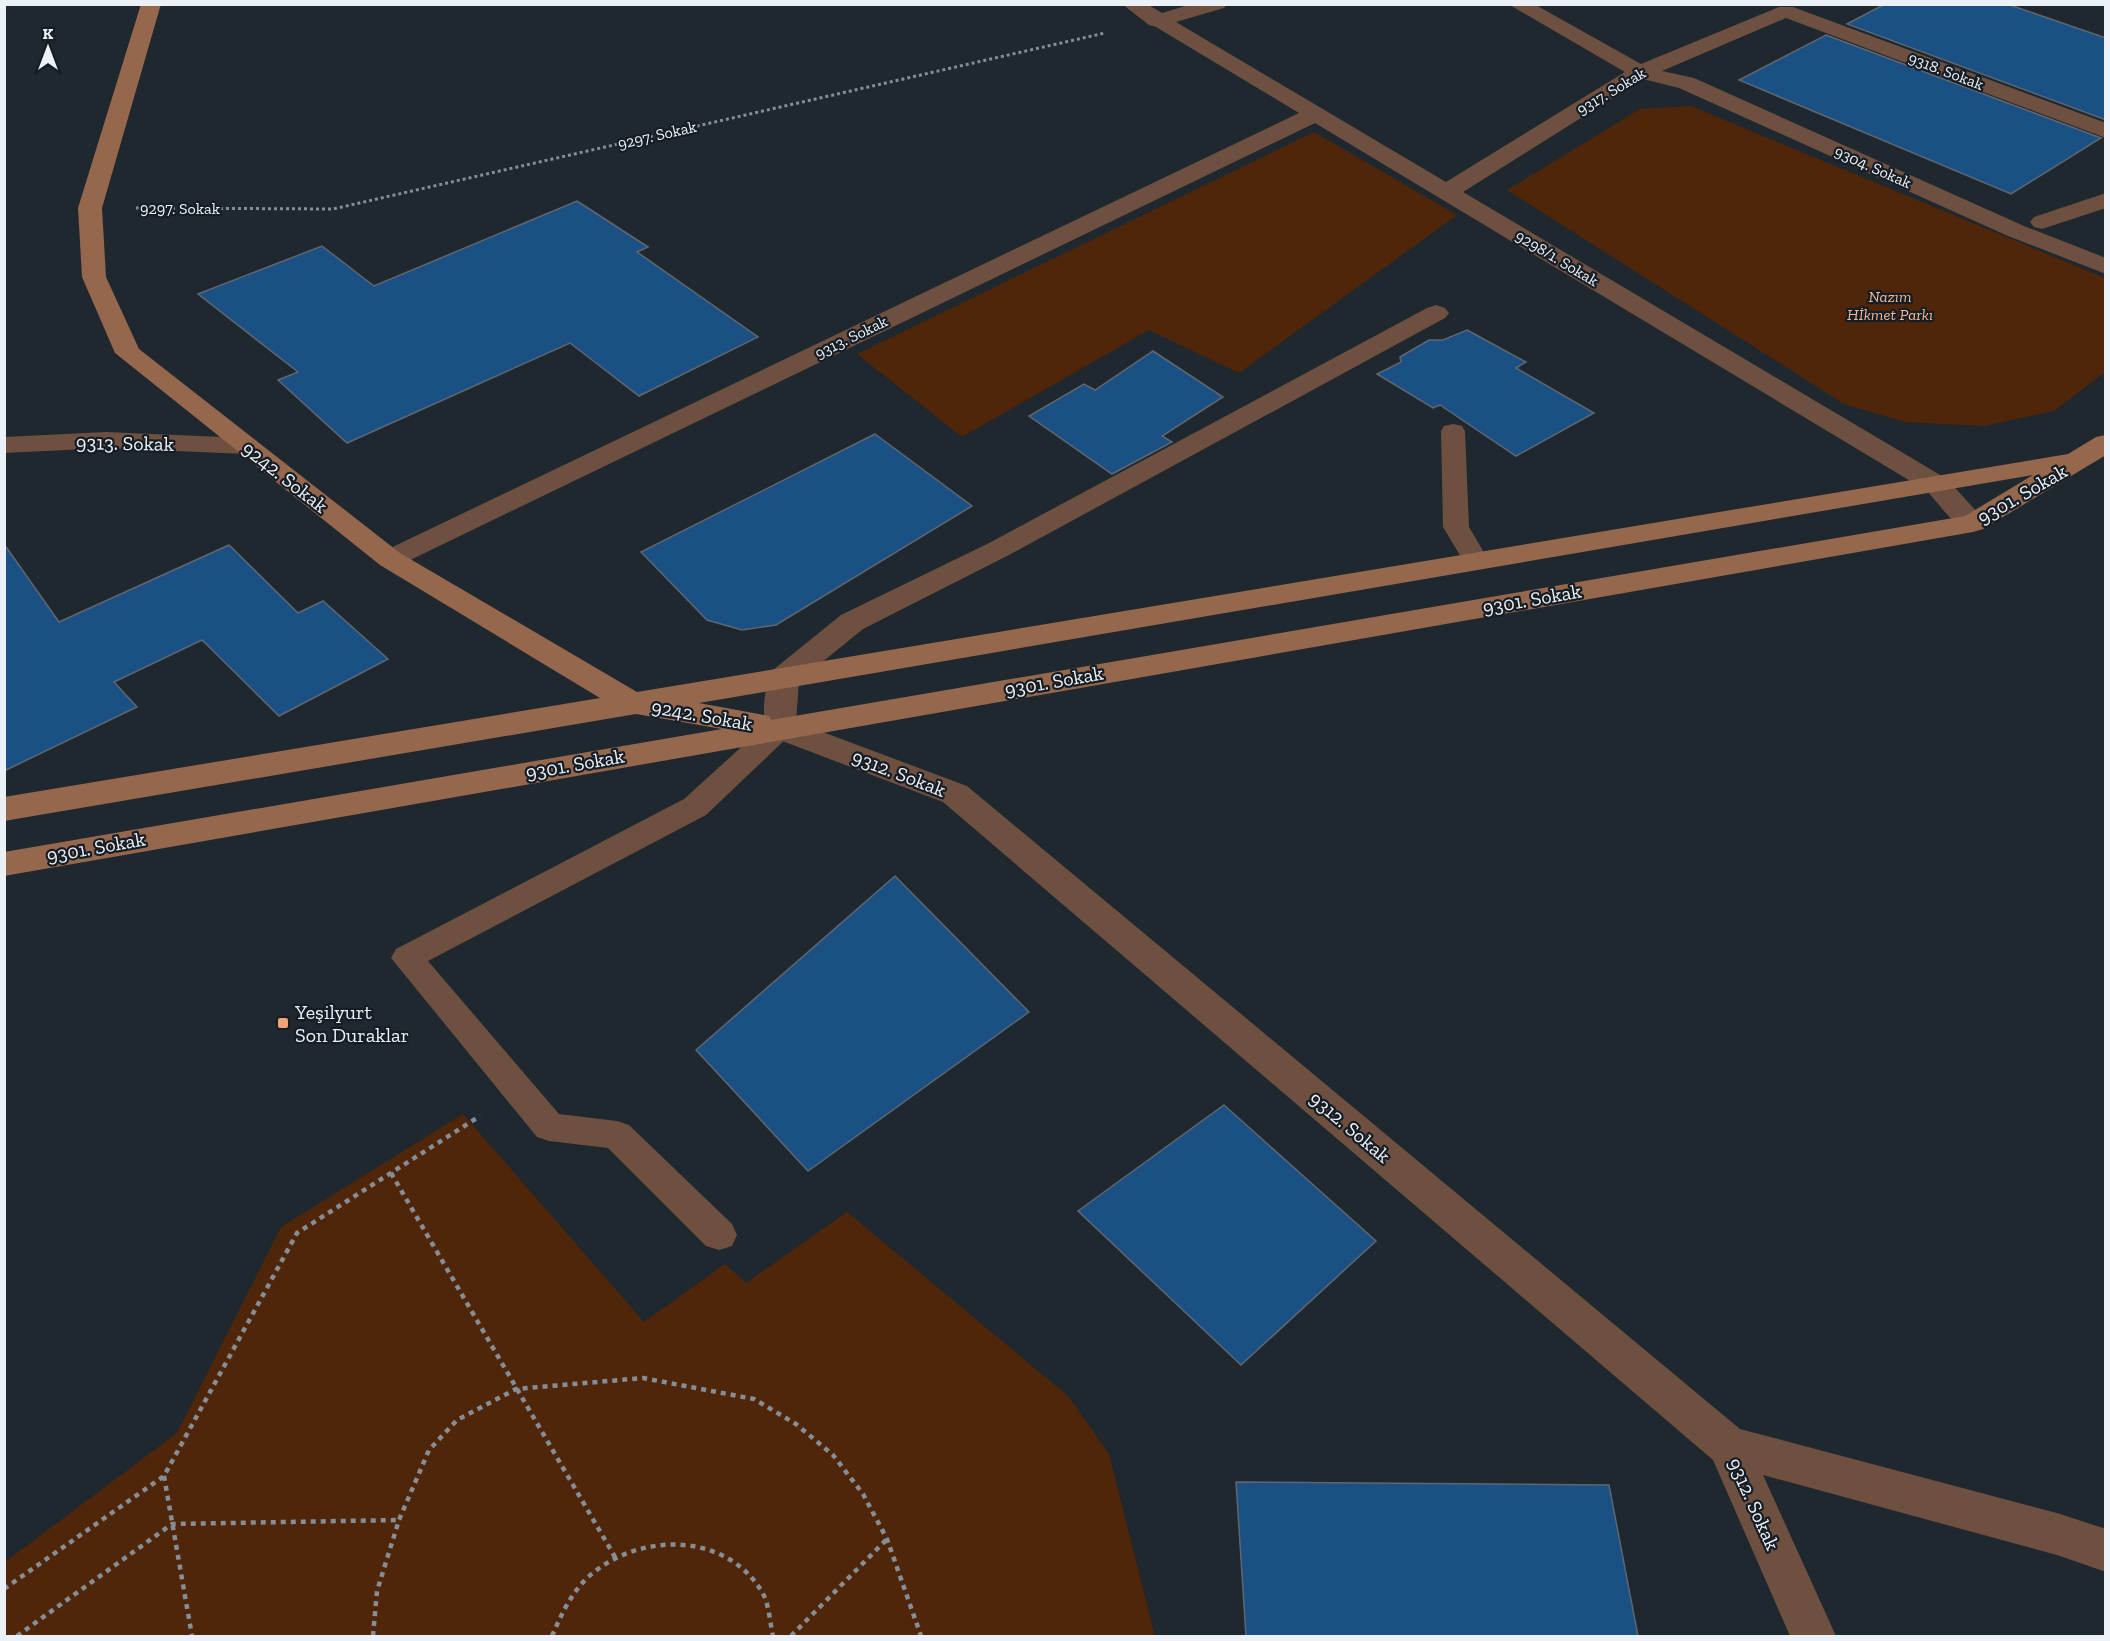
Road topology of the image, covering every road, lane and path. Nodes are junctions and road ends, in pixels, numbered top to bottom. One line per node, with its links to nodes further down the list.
1 (151, 4): 12 (main road, 9242. Sokak)
2 (1132, 4): 6 (street, 9298/1. Sokak)
3 (1217, 4): 6 (street)
4 (1518, 4): 7 (street, 9304. Sokak)
5 (1783, 8): 7 (street, 9317. Sokak); 9 (street, 9318. Sokak)
6 (1156, 21): 8 (street, 9298/1. Sokak); 12 (path, 9297. Sokak)
7 (1640, 72): 10 (street, 9317. Sokak); 14 (street, 9304. Sokak)
8 (1313, 115): 10 (street, 9298/1. Sokak); 22 (street, 9313. Sokak)
9 (2106, 131)
10 (1446, 192): 20 (street, 9298/1. Sokak)
11 (2106, 200): 13 (street)
12 (90, 208): 18 (main road, 9242. Sokak)
13 (2042, 222)
14 (2106, 267)
15 (1436, 313): 24 (street)
16 (1453, 431): 23 (lane)
17 (4, 445): 18 (street, 9313. Sokak)
18 (246, 446): 22 (main road, 9242. Sokak)
19 (2096, 450): 20 (main road, 9301. Sokak); 21 (main road, 9301. Sokak)
20 (1937, 485): 21 (street, 9298/1. Sokak); 23 (main road, 9301. Sokak)
21 (1973, 523): 26 (main road, 9301. Sokak)
22 (390, 559): 25 (main road, 9242. Sokak)
23 (1476, 561): 24 (main road, 9301. Sokak)
24 (784, 676): 25 (main road, 9301. Sokak); 26 (street)
25 (630, 702): 26 (main road, 9242. Sokak); 27 (main road, 9301. Sokak)
26 (780, 728): 28 (main road, 9301. Sokak); 29 (lane); 33 (street, 9312. Sokak)
27 (4, 809)
28 (4, 864)
29 (518, 1091): 30 (path); 31 (lane)
30 (391, 1173): 32 (path); 34 (path)
31 (719, 1235)
32 (516, 1389): 35 (path); 37 (path); 39 (path)
33 (1728, 1446): 38 (street); 48 (street, 9312. Sokak)
34 (164, 1476): 36 (path); 40 (path)
35 (399, 1520): 36 (path); 43 (path)
36 (172, 1524): 41 (path); 42 (path)
37 (887, 1539): 46 (path); 47 (path)
38 (2106, 1551)
39 (615, 1557): 44 (path); 45 (path)
40 (4, 1589)
41 (17, 1636)
42 (192, 1636)
43 (374, 1636)
44 (552, 1636)
45 (773, 1636)
46 (791, 1636)
47 (921, 1636)
48 (1813, 1636)

